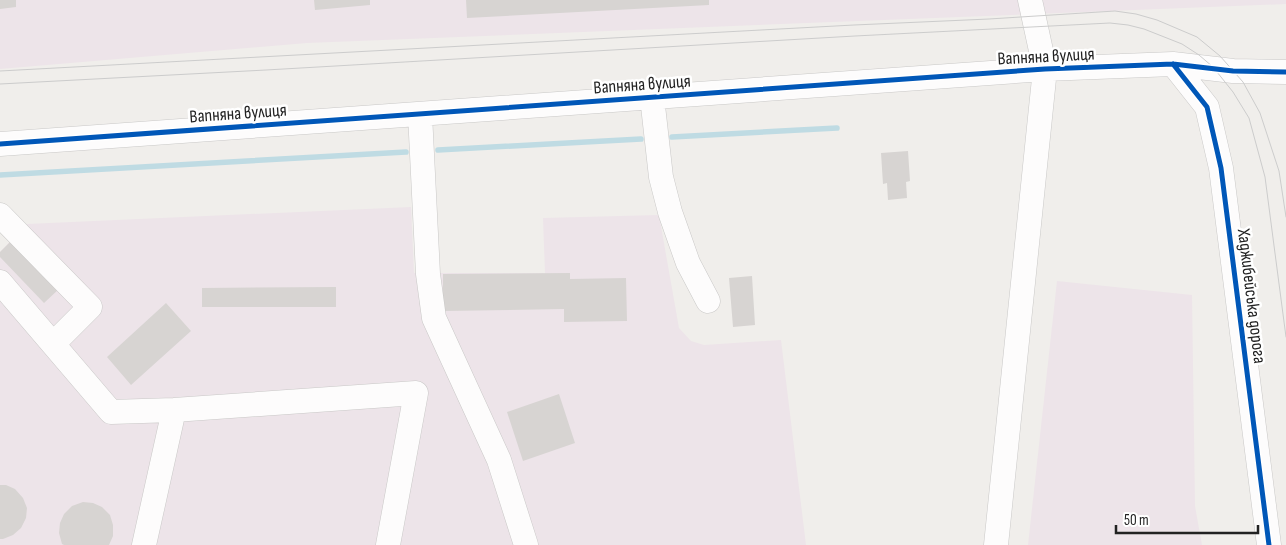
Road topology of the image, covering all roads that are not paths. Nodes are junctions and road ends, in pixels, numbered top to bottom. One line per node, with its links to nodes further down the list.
1 (1030, 0): 3 (street)
2 (1173, 64): 3 (street, Вапняна вулиця); 4 (street, Вапняна вулиця); 17 (street, Хаджибейська дорога)
3 (1045, 69): 5 (street, Вапняна вулиця); 16 (street)
4 (1286, 72)
5 (652, 97): 6 (street, Вапняна вулиця); 10 (street)
6 (420, 114): 7 (street, Вапняна вулиця); 15 (street)
7 (0, 144)
8 (0, 215): 11 (street)
9 (0, 282): 11 (street)
10 (708, 301)
11 (53, 344): 12 (street)
12 (174, 410): 13 (street); 14 (street)
13 (144, 545)
14 (388, 545)
15 (526, 545)
16 (996, 545)
17 (1269, 545)

